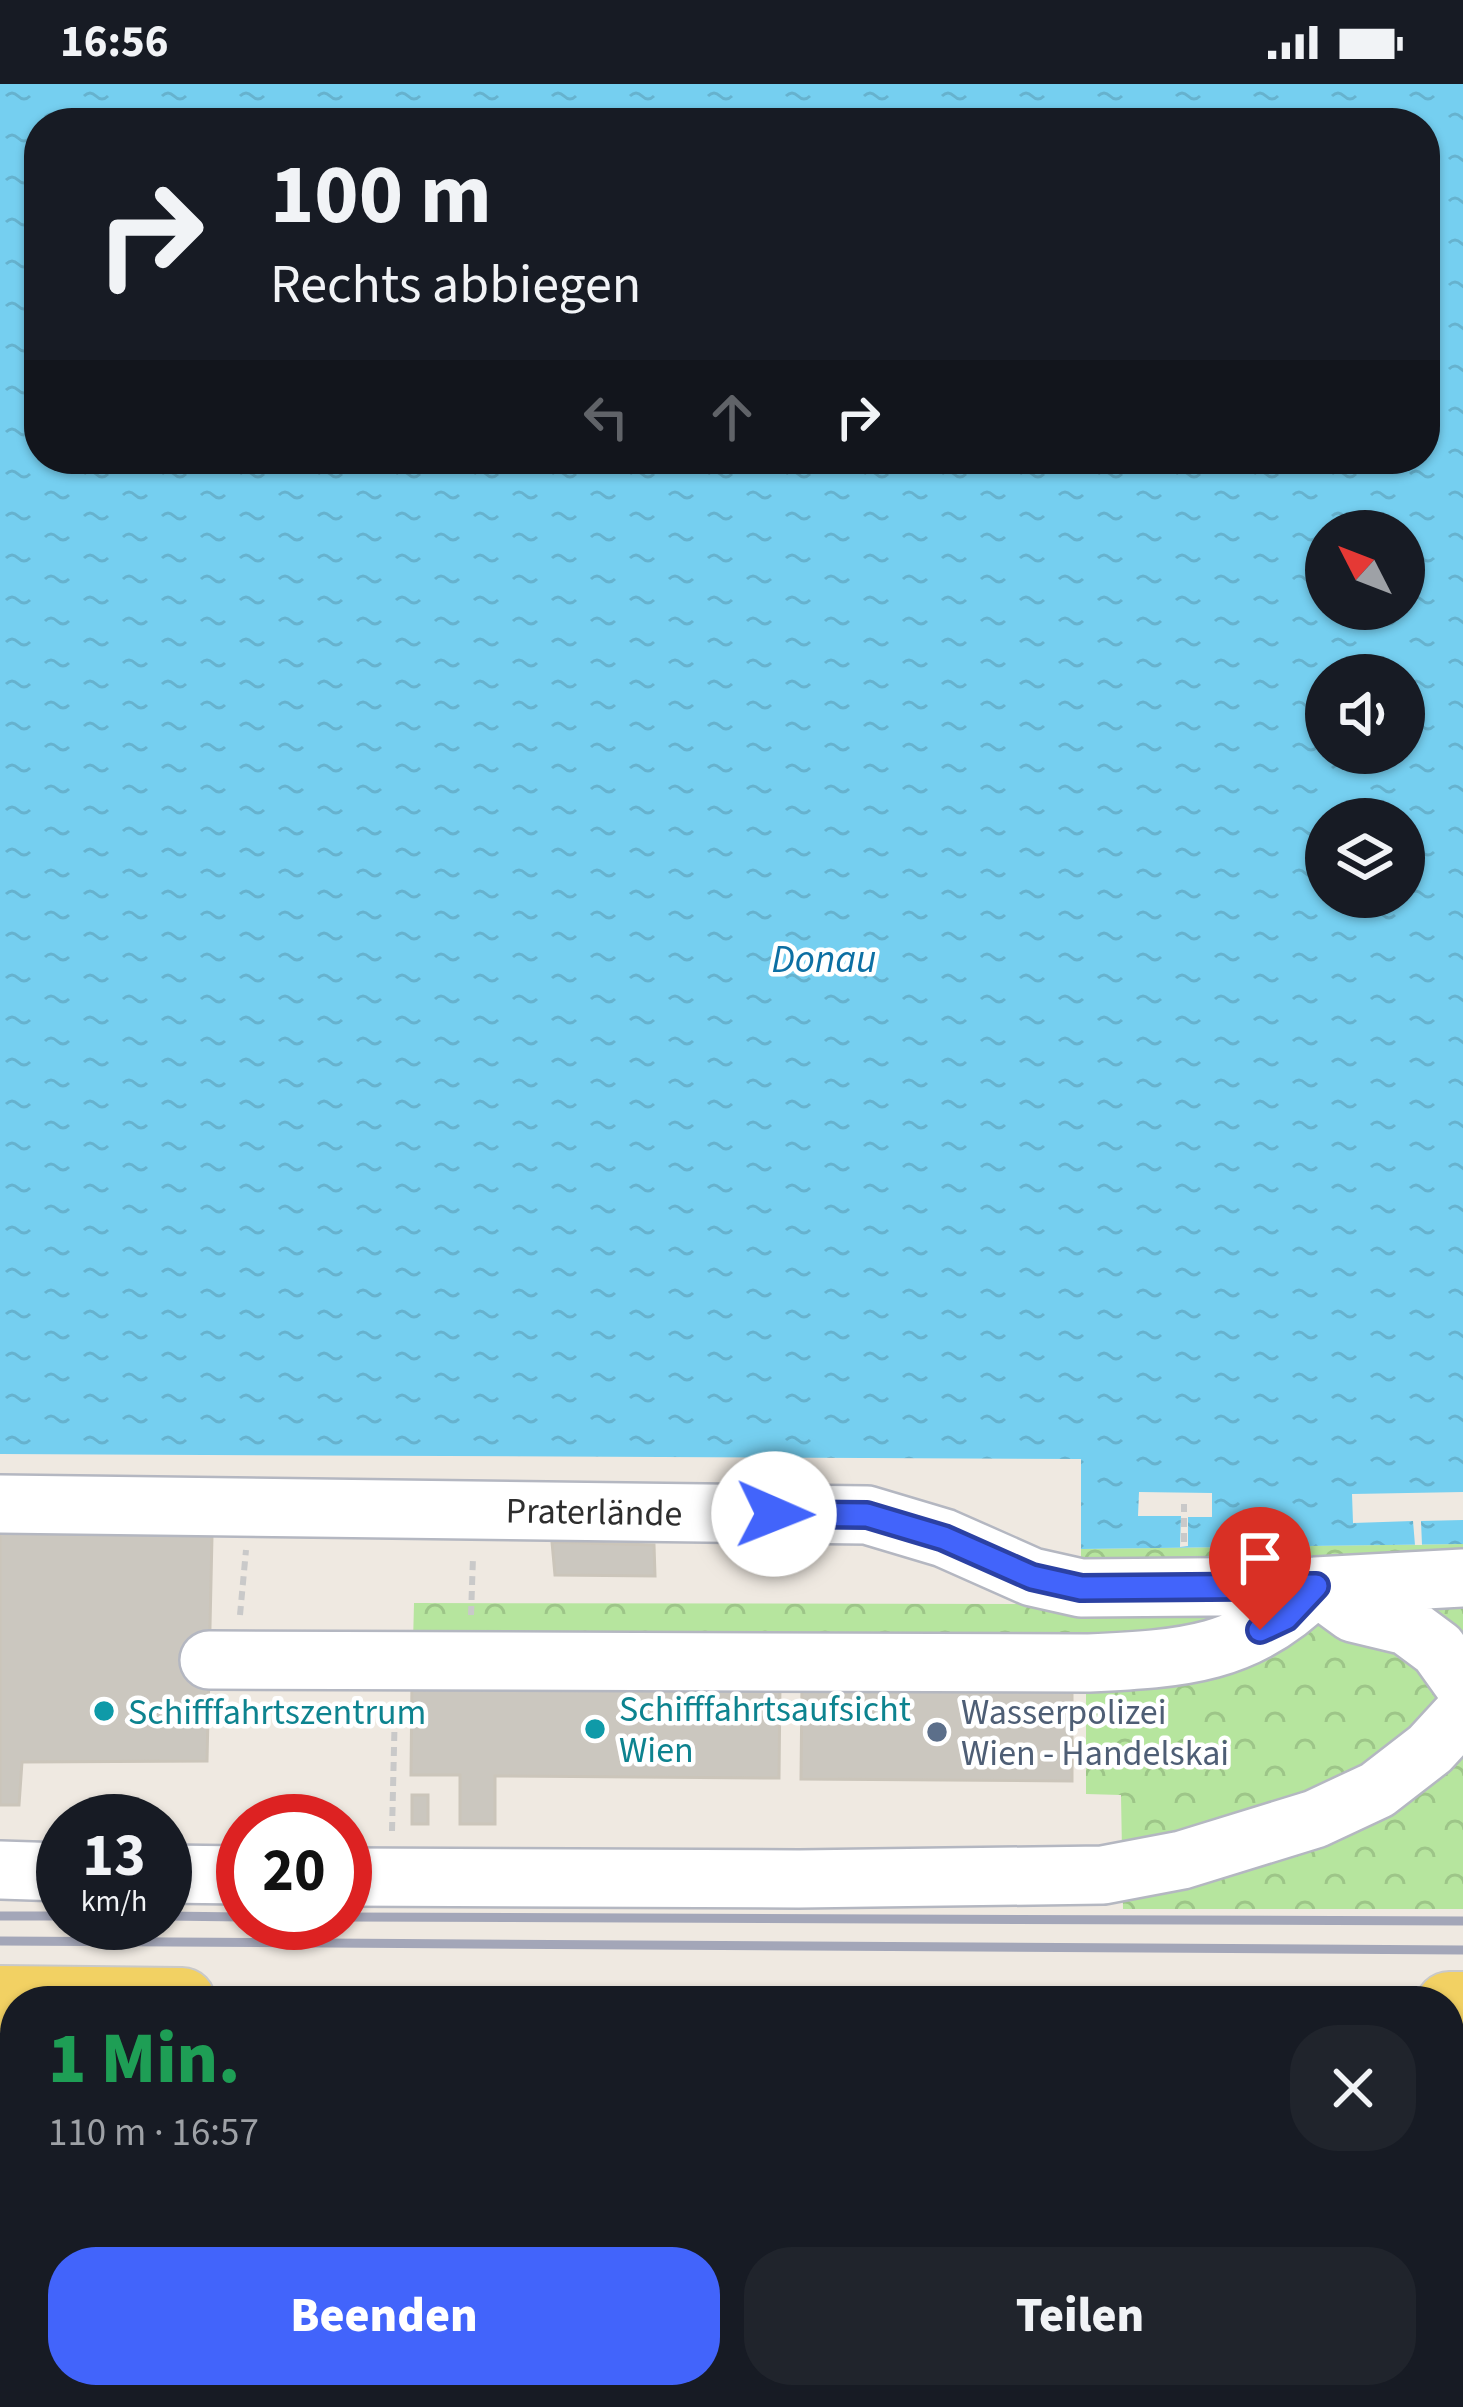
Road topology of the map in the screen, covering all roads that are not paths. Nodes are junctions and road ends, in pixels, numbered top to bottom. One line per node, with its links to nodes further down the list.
1 (0, 1504): 3 (street, Praterlände)
2 (1463, 1578): 3 (street, Praterlände)
3 (1316, 1586): 4 (street); 5 (street)
4 (223, 1660)
5 (1463, 1684)
6 (1463, 1713): 9 (street)
7 (0, 1870): 8 (street)
8 (36, 1871)
9 (372, 1877)

